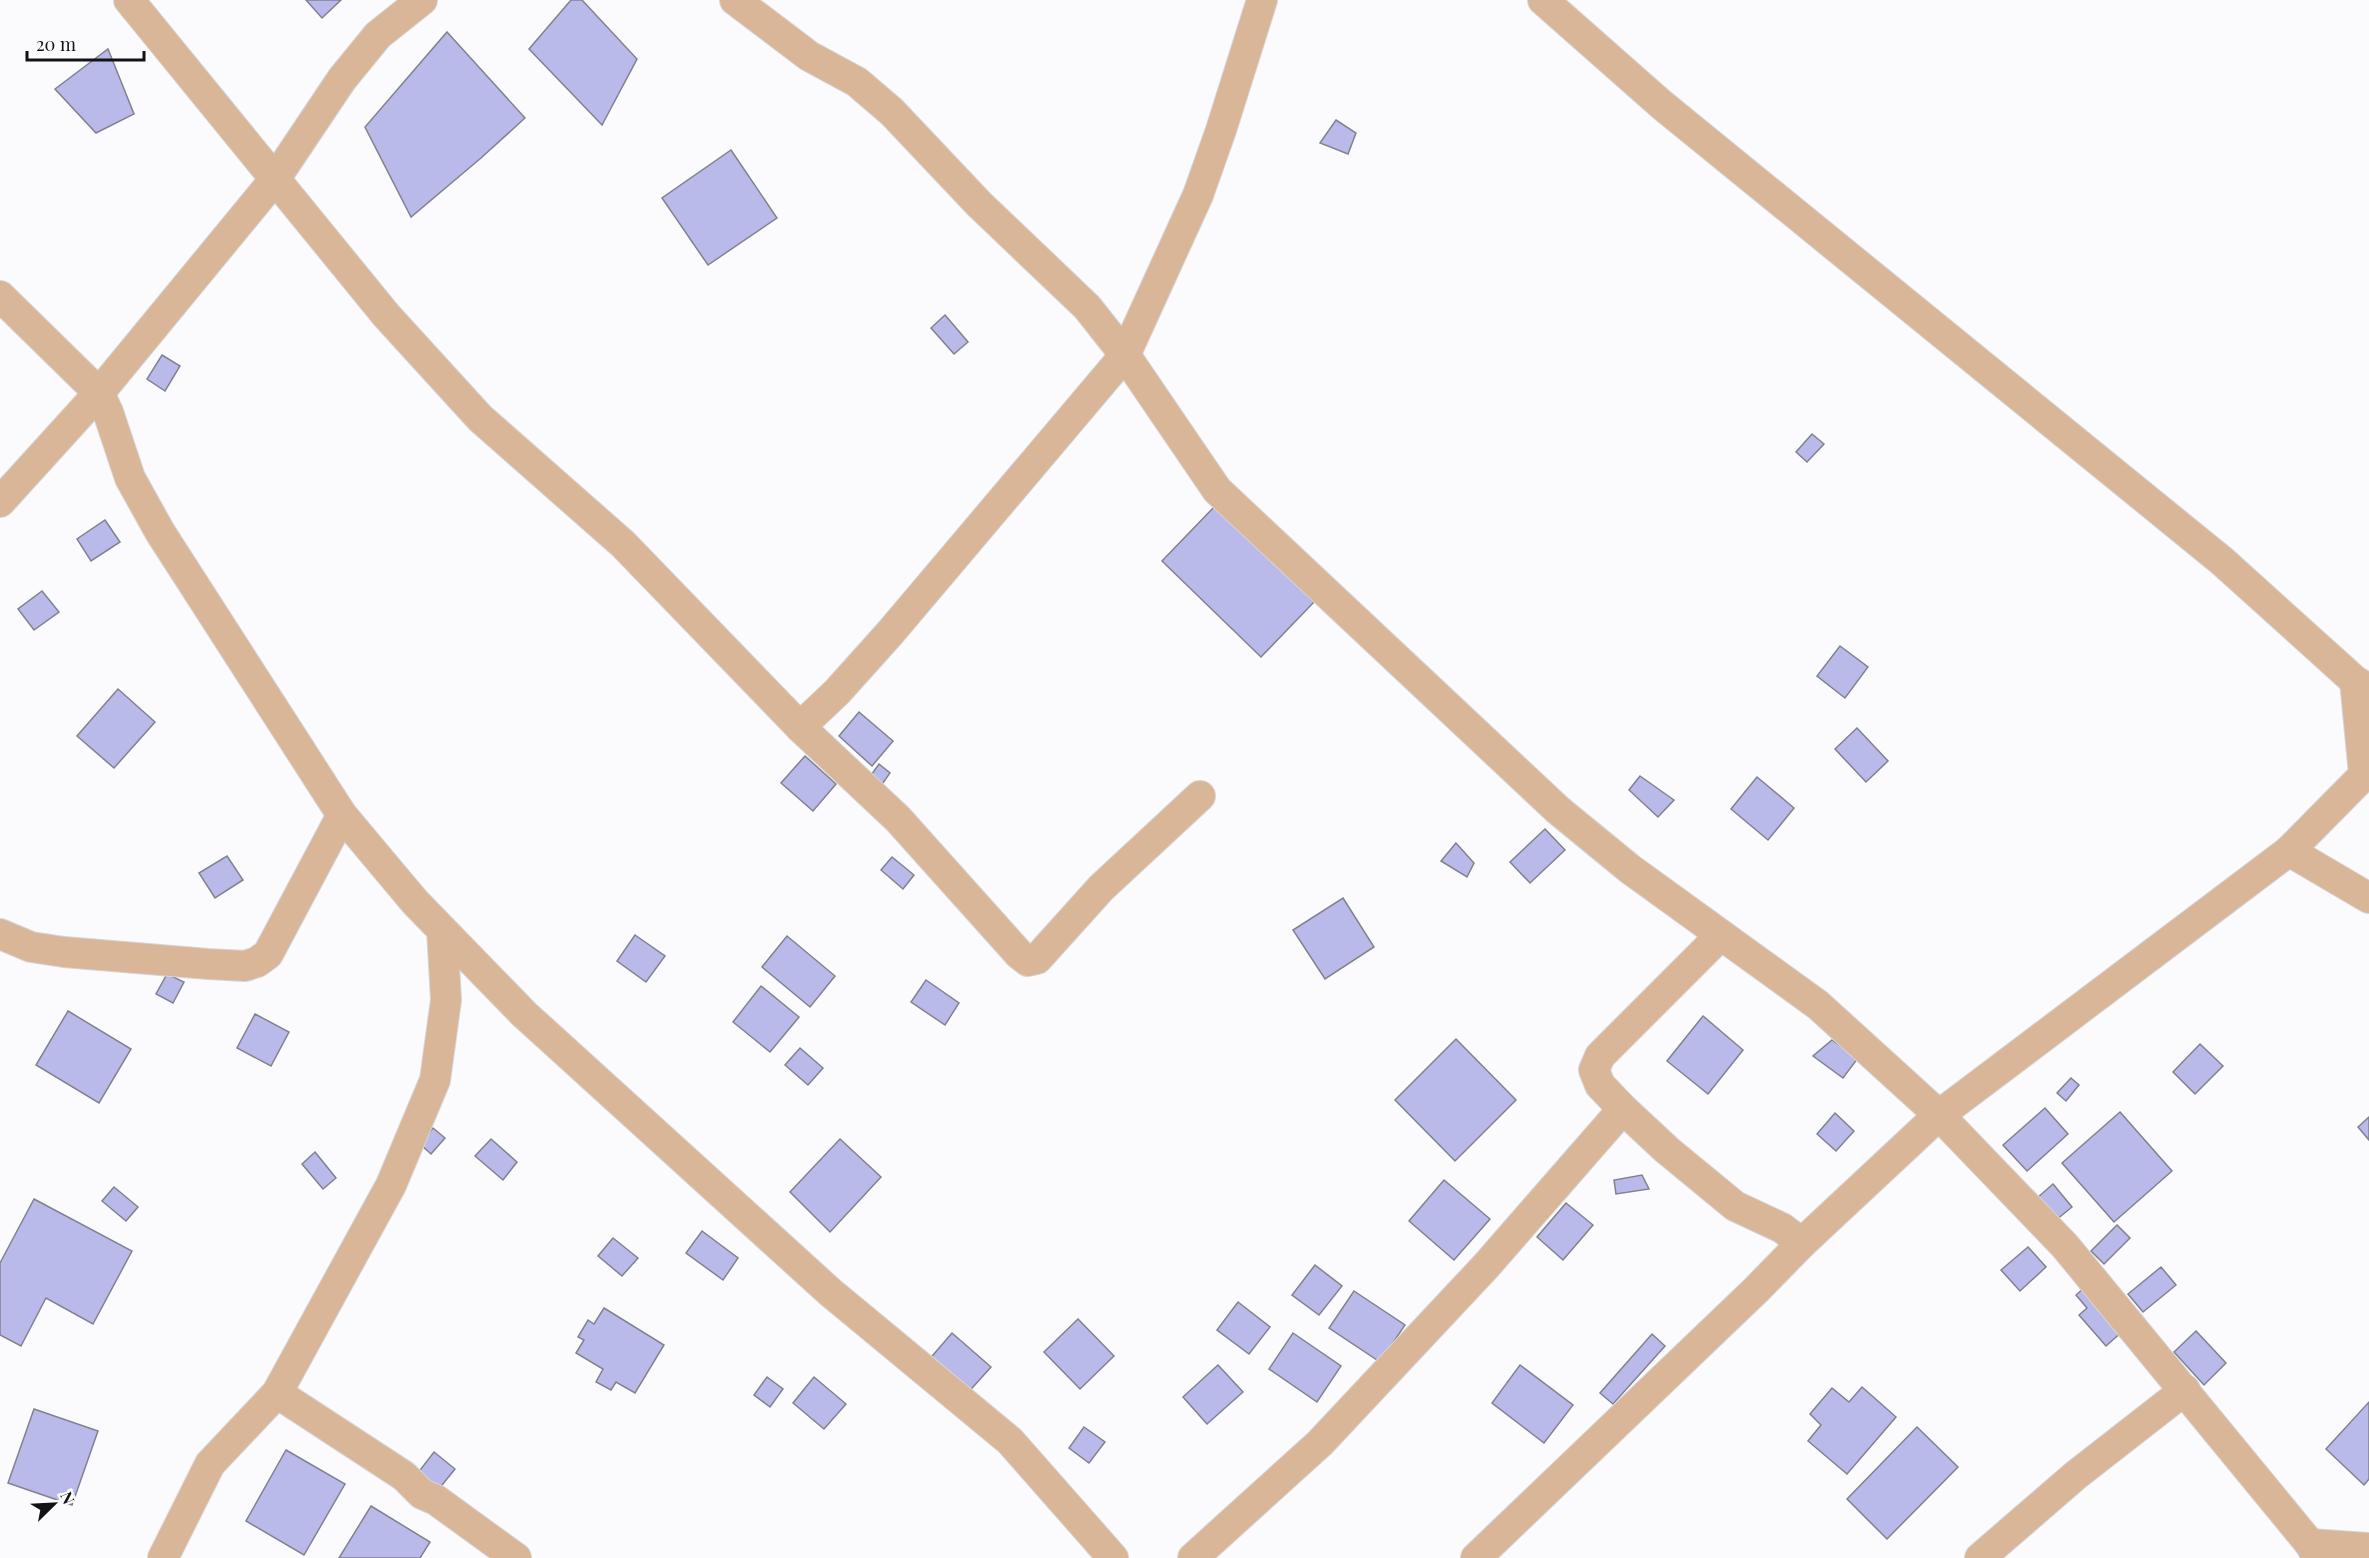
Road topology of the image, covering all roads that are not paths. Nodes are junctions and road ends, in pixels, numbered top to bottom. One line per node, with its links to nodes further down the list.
1 (129, 0): 6 (street)
2 (422, 0): 6 (street)
3 (735, 0): 8 (street)
4 (1262, 0): 8 (street)
5 (1543, 0): 11 (street)
6 (274, 179): 9 (street); 12 (street)
7 (0, 296): 9 (street)
8 (1125, 355): 12 (street); 20 (street)
9 (99, 393): 10 (street); 15 (street)
10 (0, 502)
11 (2362, 685): 13 (street)
12 (800, 727): 14 (street)
13 (2367, 772): 16 (street)
14 (1200, 796)
15 (342, 815): 18 (street); 19 (street)
16 (2289, 851): 17 (street); 22 (street)
17 (2369, 898)
18 (442, 930): 25 (street); 30 (street)
19 (0, 934)
20 (1721, 935): 21 (street); 22 (street)
21 (1623, 1109): 23 (street); 31 (street)
22 (1939, 1115): 23 (street); 24 (street)
23 (1802, 1243): 32 (street)
24 (2185, 1390): 27 (street); 33 (street)
25 (277, 1393): 28 (street); 29 (street)
26 (2369, 1548): 27 (street)
27 (2314, 1551)
28 (163, 1558)
29 (516, 1558)
30 (1113, 1558)
31 (1193, 1558)
32 (1476, 1558)
33 (1980, 1558)

